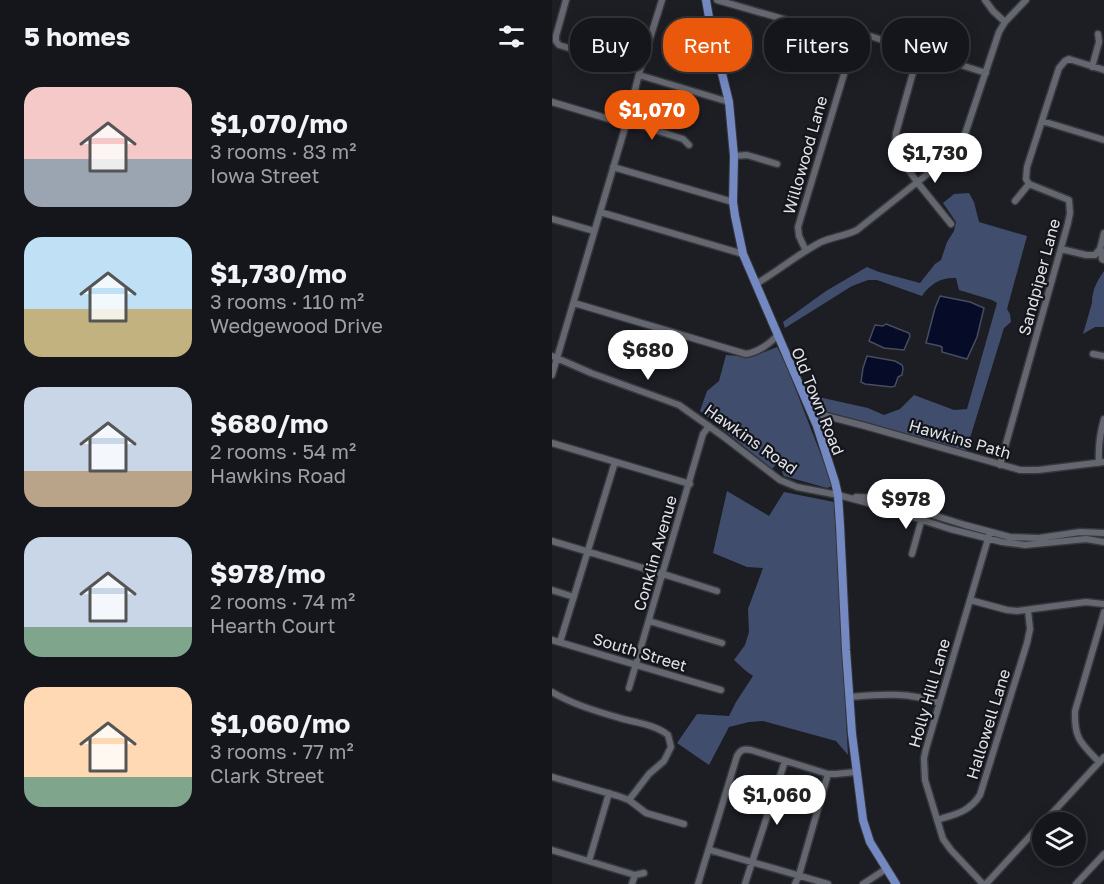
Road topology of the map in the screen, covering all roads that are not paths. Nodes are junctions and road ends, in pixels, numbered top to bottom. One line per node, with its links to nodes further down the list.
1 (566, 0): 15 (street)
2 (662, 0): 15 (street)
3 (706, 0): 18 (main road, Old Town Road)
4 (717, 0): 7 (street)
5 (985, 0): 8 (street)
6 (1026, 0): 8 (street)
7 (782, 18)
8 (1005, 22): 16 (street)
9 (1098, 34): 11 (street)
10 (969, 67): 16 (street)
11 (1092, 67): 12 (street); 19 (street)
12 (1104, 70)
13 (845, 72): 37 (street, Willowood Lane)
14 (913, 72): 26 (street)
15 (640, 73): 18 (street); 20 (street)
16 (986, 73): 26 (street)
17 (552, 102): 20 (street)
18 (729, 102): 23 (main road, Old Town Road)
19 (1042, 121): 21 (street); 27 (street)
20 (627, 123): 22 (street); 25 (street)
21 (1104, 140)
22 (688, 145)
23 (734, 156): 24 (street); 29 (main road, Old Town Road)
24 (777, 164)
25 (613, 167): 29 (street); 30 (street)
26 (917, 182): 32 (street); 37 (street)
27 (1029, 184): 28 (street); 35 (street, Sandpiper Lane)
28 (1015, 201)
29 (733, 202): 38 (main road, Old Town Road)
30 (600, 212): 33 (street); 38 (street)
31 (552, 219): 33 (street)
32 (951, 224)
33 (594, 231): 41 (street)
34 (1104, 233): 36 (street)
35 (1061, 249): 36 (street); 54 (street, Sandpiper Lane)
36 (1100, 249): 39 (street)
37 (806, 251): 40 (street)
38 (743, 254): 40 (main road, Old Town Road)
39 (1104, 260)
40 (756, 284): 42 (main road, Old Town Road)
41 (574, 303): 42 (street); 45 (street)
42 (777, 336): 47 (main road, Old Town Road)
43 (1093, 354): 44 (street)
44 (1104, 356)
45 (554, 357): 46 (street); 49 (street, Hawkins Road)
46 (552, 375)
47 (811, 412): 54 (street, Hawkins Path); 56 (main road, Old Town Road)
48 (1104, 419): 51 (street)
49 (709, 426): 55 (street, Conklin Avenue); 56 (street, Hawkins Road)
50 (552, 443): 52 (street)
51 (1102, 450): 53 (street)
52 (615, 462): 55 (street); 63 (street)
53 (1101, 462): 54 (street, Hawkins Path)
54 (1000, 465)
55 (690, 484): 65 (street, Conklin Avenue)
56 (838, 495): 57 (street); 58 (street); 81 (main road, Old Town Road)
57 (923, 512): 58 (street); 60 (street)
58 (921, 520): 60 (street); 64 (street)
59 (1104, 533): 60 (street)
60 (989, 536): 62 (street); 69 (street, Holly Hill Lane)
61 (552, 541): 63 (street)
62 (1104, 542)
63 (587, 552): 65 (street); 68 (street)
64 (912, 554)
65 (663, 574): 67 (street); 73 (street, Conklin Avenue)
66 (552, 590): 68 (street)
67 (717, 591)
68 (574, 597): 75 (street)
69 (970, 600): 71 (street); 82 (street, Holly Hill Lane)
70 (1104, 604): 71 (street)
71 (1028, 610): 91 (street, Hallowell Lane)
72 (1104, 612): 83 (street)
73 (650, 621): 76 (street); 77 (street, Conklin Avenue)
74 (552, 640): 75 (street, South Street)
75 (560, 642): 77 (street, South Street)
76 (722, 643)
77 (636, 665): 78 (street, Conklin Avenue); 79 (street, South Street)
78 (629, 688)
79 (721, 690)
80 (552, 692): 89 (street)
81 (850, 697): 82 (street); 85 (main road, Old Town Road)
82 (939, 703): 91 (street, Holly Hill Lane)
83 (1102, 760): 90 (street)
84 (784, 761): 86 (street); 95 (street); 98 (street)
85 (856, 772): 86 (street); 99 (main road, Old Town Road)
86 (828, 774): 102 (street)
87 (552, 777): 88 (street)
88 (609, 793): 89 (street); 97 (street)
89 (629, 800): 92 (street)
90 (1053, 812)
91 (937, 820): 110 (street, Holly Hill Lane)
92 (684, 824)
93 (1032, 835): 110 (street)
94 (552, 850): 97 (street)
95 (710, 850): 98 (street); 104 (street)
96 (1104, 854): 111 (street)
97 (589, 861): 101 (street)
98 (753, 862): 102 (street); 105 (street)
99 (886, 869): 108 (street); 109 (main road, Old Town Road)
100 (644, 873): 101 (street)
101 (635, 875): 103 (street)
102 (799, 875): 106 (street); 107 (street)
103 (632, 884)
104 (698, 884)
105 (745, 884)
106 (795, 884)
107 (828, 884)
108 (863, 884)
109 (896, 884)
110 (985, 884)
111 (1076, 884)

